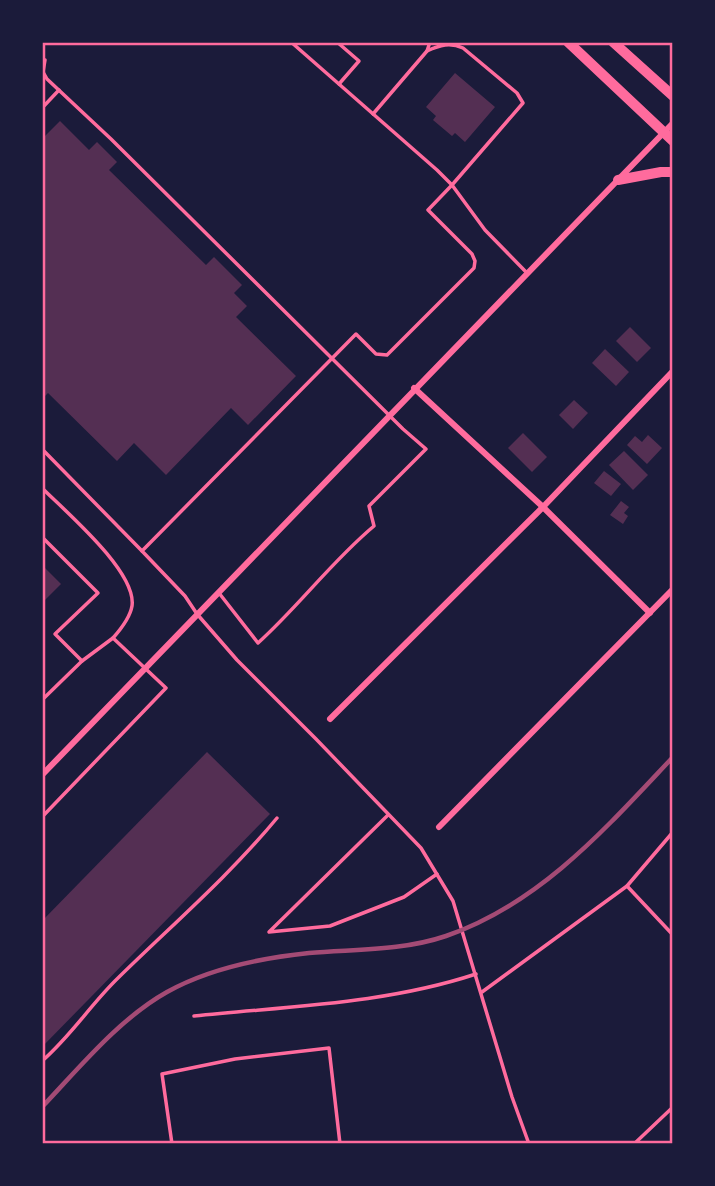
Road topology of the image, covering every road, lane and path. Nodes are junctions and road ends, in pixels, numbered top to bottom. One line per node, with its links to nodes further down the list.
1 (291, 42): 8 (lane)
2 (337, 42): 8 (lane)
3 (430, 42): 6 (lane)
4 (568, 42): 14 (highway)
5 (613, 42): 10 (highway)
6 (427, 51): 12 (lane); 18 (lane)
7 (42, 63): 9 (lane)
8 (339, 84): 12 (lane)
9 (59, 90): 11 (lane); 20 (lane)
10 (673, 96)
11 (42, 108)
12 (373, 114): 18 (lane)
13 (673, 123): 14 (street)
14 (664, 132): 15 (highway); 17 (street)
15 (673, 141)
16 (673, 172): 17 (highway)
17 (618, 180): 19 (street)
18 (452, 185): 19 (lane); 20 (lane)
19 (527, 273): 22 (street)
20 (332, 357): 23 (lane); 28 (lane)
21 (673, 370): 26 (street)
22 (414, 388): 23 (street); 26 (street)
23 (389, 414): 30 (street); 30 (lane)
24 (42, 449): 28 (lane)
25 (42, 488): 33 (lane)
26 (543, 507): 31 (street); 37 (street)
27 (42, 537): 34 (lane)
28 (142, 551): 32 (lane)
29 (673, 589): 31 (street)
30 (218, 592): 32 (street)
31 (650, 613): 42 (street)
32 (197, 614): 35 (street); 39 (lane)
33 (113, 638): 34 (lane); 35 (lane)
34 (82, 661): 36 (lane)
35 (145, 668): 38 (street); 40 (lane)
36 (42, 700)
37 (330, 719)
38 (42, 775)
39 (388, 815): 44 (lane); 44 (lane)
40 (42, 817)
41 (277, 818): 50 (lane)
42 (439, 827)
43 (673, 832): 45 (lane)
44 (437, 874): 47 (lane)
45 (627, 886): 46 (lane); 48 (lane)
46 (673, 935)
47 (476, 974): 48 (lane); 49 (lane)
48 (482, 992): 54 (lane)
49 (194, 1016)
50 (42, 1061)
51 (673, 1107): 55 (lane)
52 (172, 1144): 53 (lane)
53 (340, 1144)
54 (529, 1144)
55 (634, 1144)

